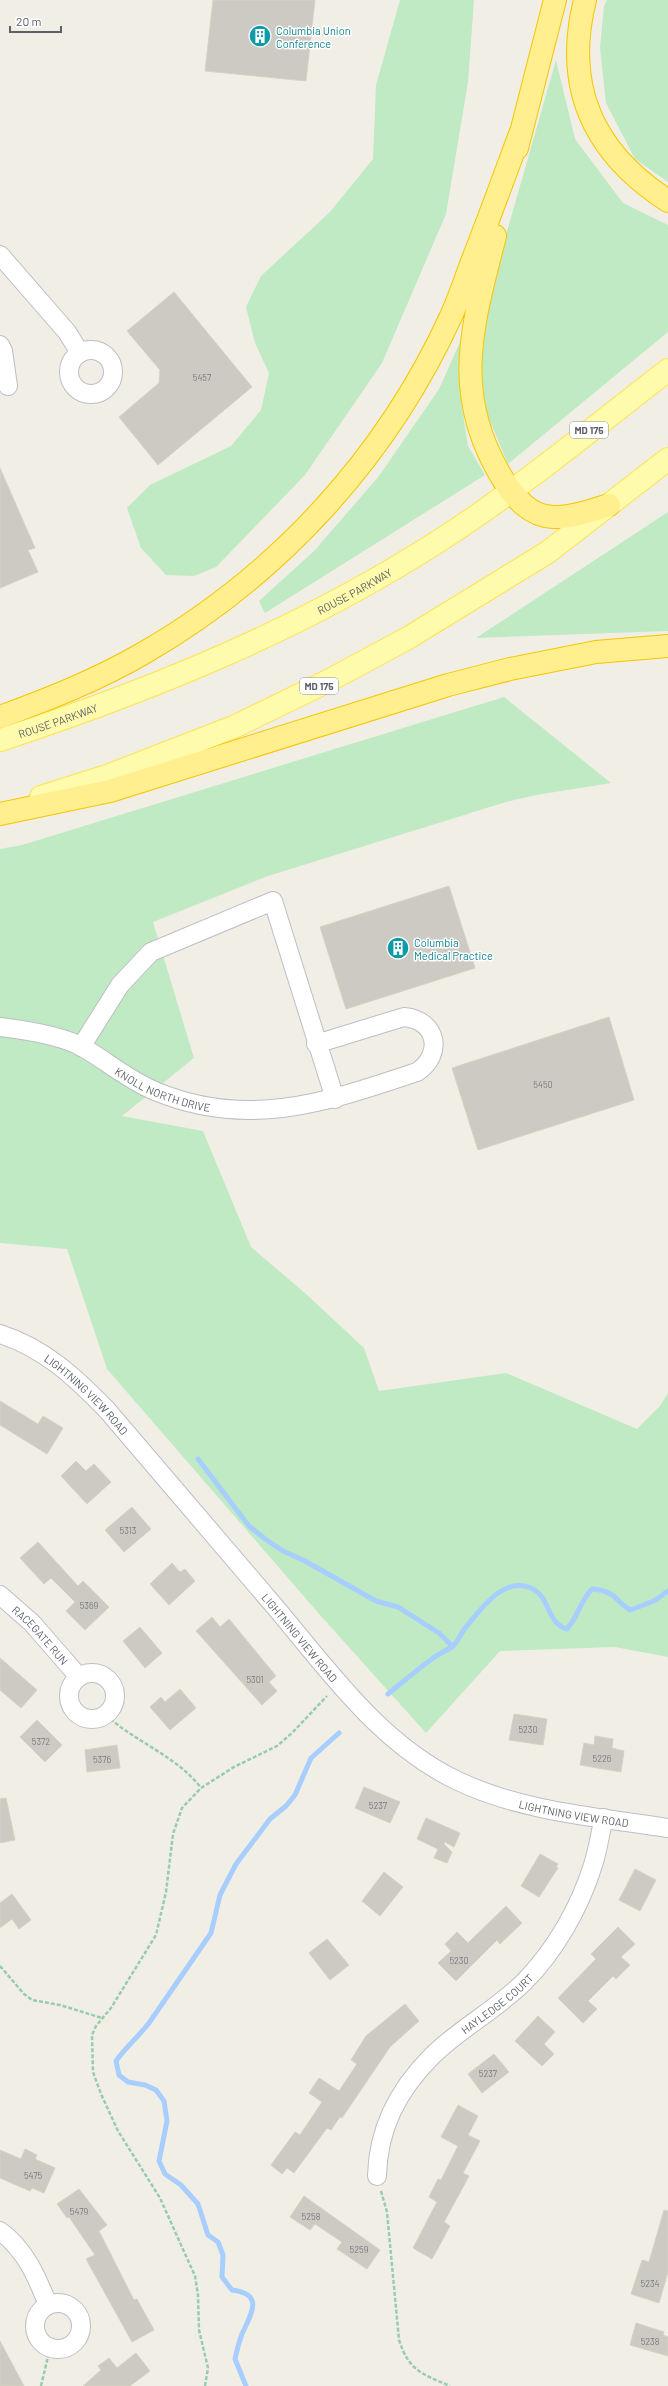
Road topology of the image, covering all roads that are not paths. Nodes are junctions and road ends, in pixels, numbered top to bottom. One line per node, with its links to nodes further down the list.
1 (555, 0): 3 (highway)
2 (585, 0): 4 (highway)
3 (520, 134): 11 (highway); 14 (highway)
4 (668, 201)
5 (0, 255): 7 (street)
6 (0, 345): 9 (street)
7 (80, 354)
8 (668, 370): 11 (main road, ROUSE PARKWAY / MD 175)
9 (8, 386)
10 (668, 459): 12 (main road, MD 175)
11 (511, 491): 12 (highway); 15 (main road, ROUSE PARKWAY / MD 175)
12 (609, 505): 16 (main road, MD 175)
13 (668, 646): 17 (highway)
14 (0, 717)
15 (0, 740)
16 (0, 810)
17 (0, 814)
18 (0, 1027): 20 (street, KNOLL NORTH DRIVE)
19 (316, 1044): 20 (street); 21 (street); 21 (street, KNOLL NORTH DRIVE)
20 (81, 1047): 21 (street, KNOLL NORTH DRIVE)
21 (335, 1099)
22 (0, 1334): 25 (street, LIGHTNING VIEW ROAD)
23 (0, 1595): 24 (street, RACEGATE RUN)
24 (79, 1677): 24 (street)
25 (604, 1818): 26 (street, LIGHTNING VIEW ROAD); 27 (street, HAYLEDGE COURT)
26 (668, 1828)
27 (377, 2176)
28 (0, 2231): 29 (street)
29 (48, 2305): 29 (street)

